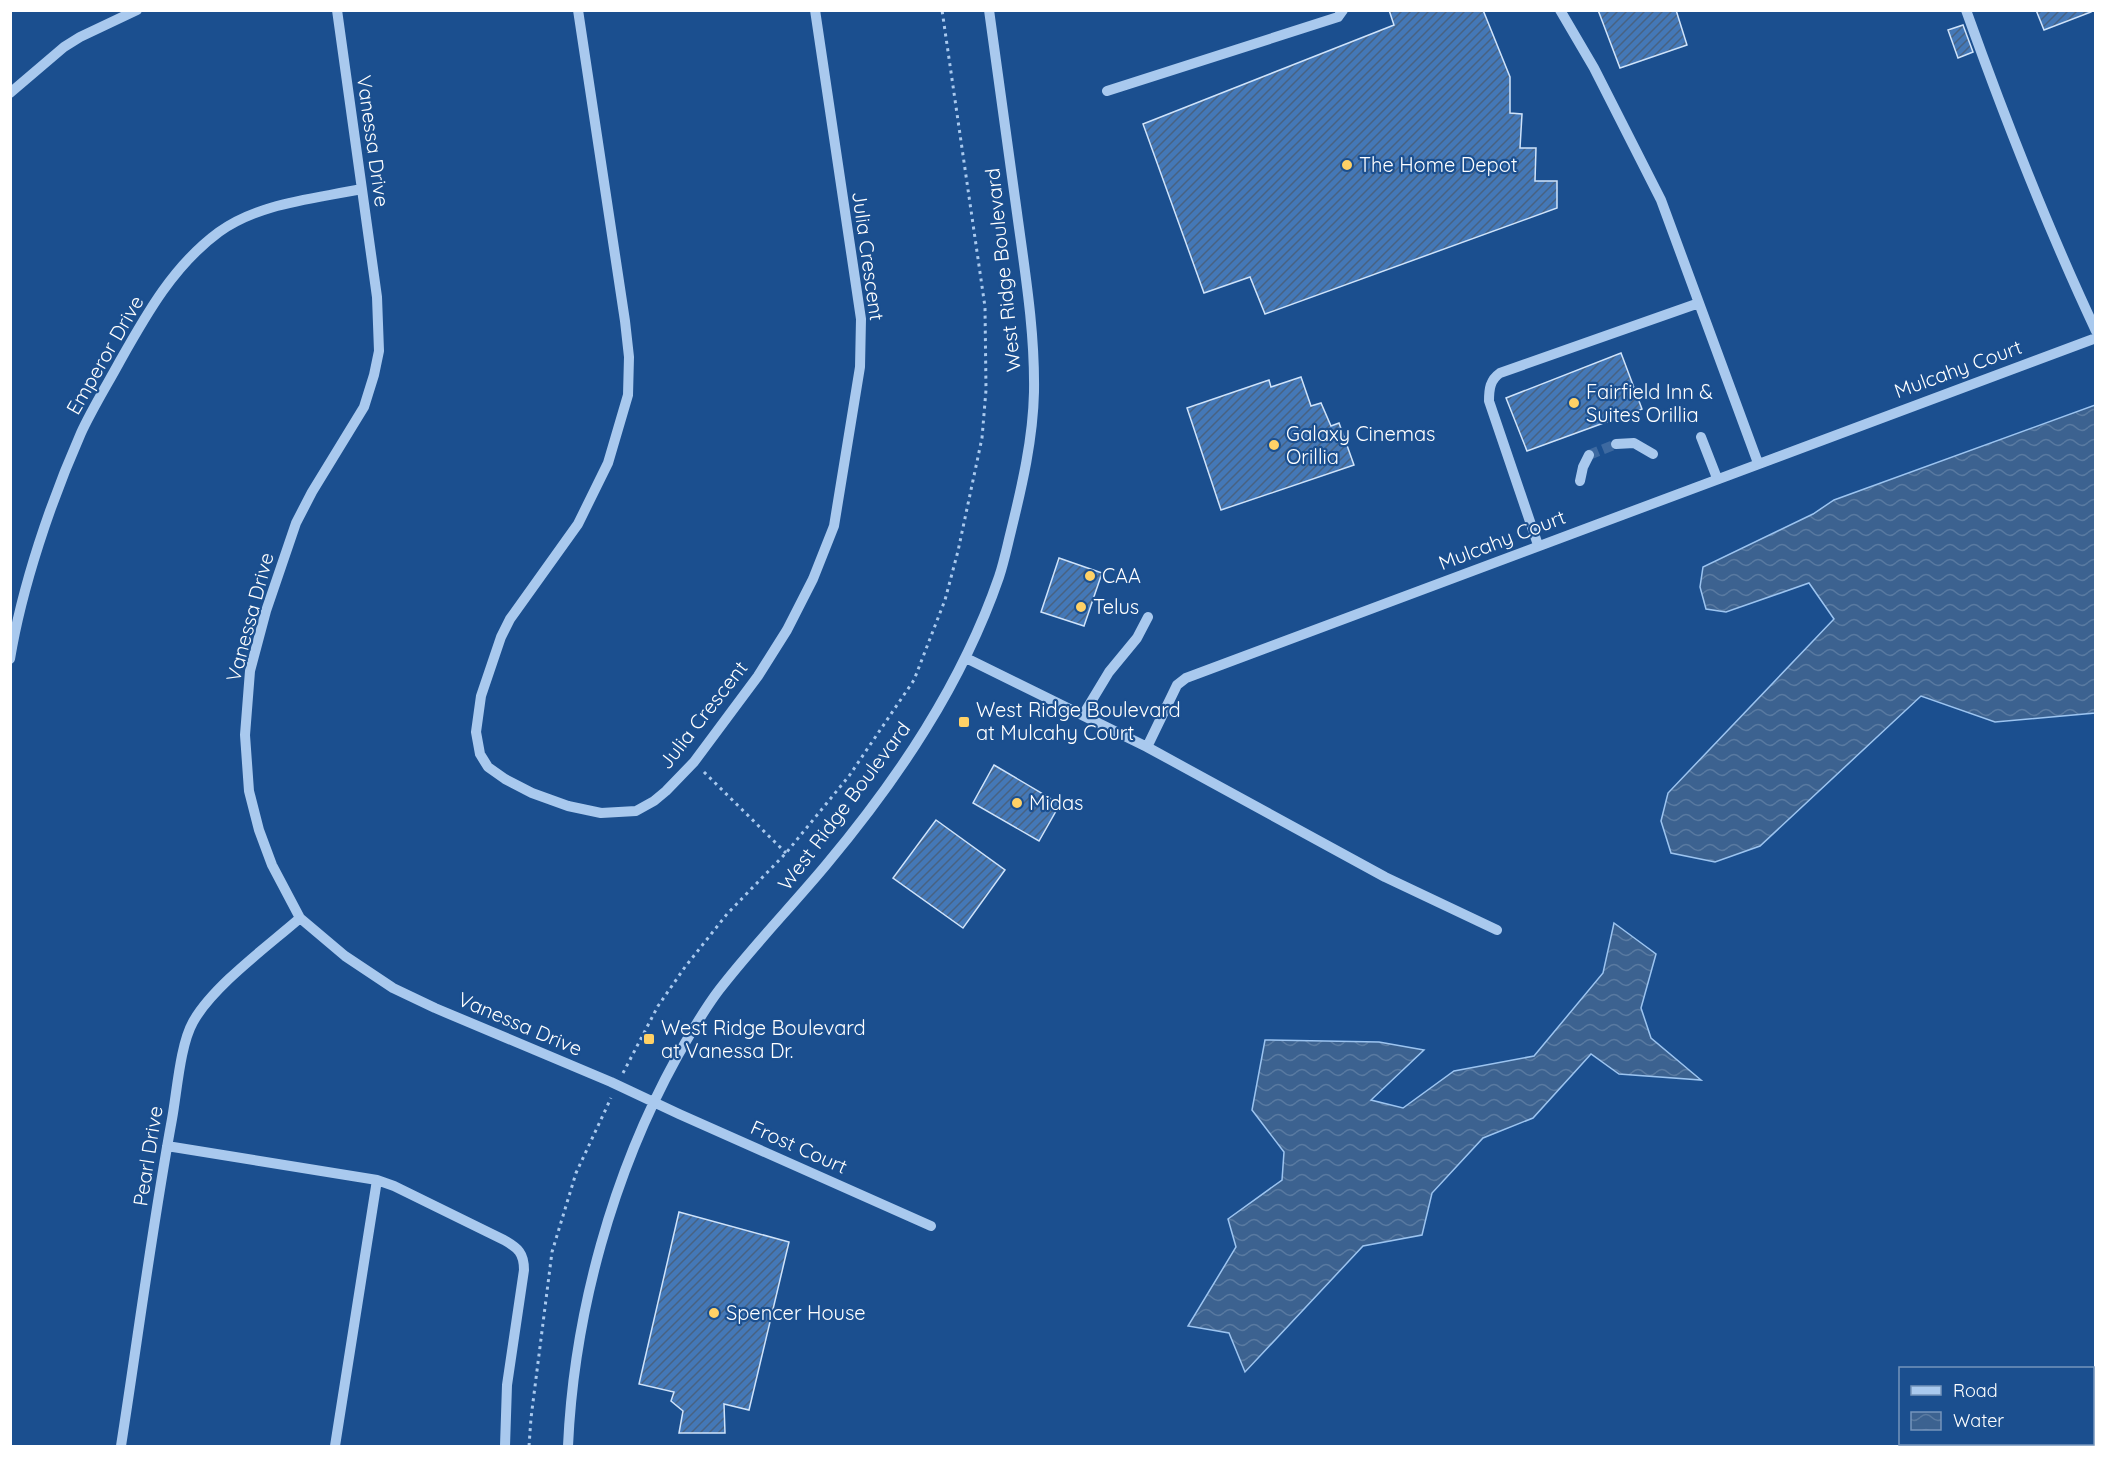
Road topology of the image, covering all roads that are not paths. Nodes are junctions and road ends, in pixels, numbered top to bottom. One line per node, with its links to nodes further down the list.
1 (137, 10): 10 (street)
2 (337, 10): 11 (street, Vanessa Drive)
3 (578, 10): 4 (street, Julia Crescent)
4 (815, 10)
5 (989, 10): 25 (street, West Ridge Boulevard)
6 (1343, 10): 9 (street)
7 (1560, 10): 12 (street)
8 (1966, 10): 13 (street)
9 (1107, 91)
10 (10, 93)
11 (361, 189): 24 (street, Emperor Drive); 28 (street, Vanessa Drive)
12 (1699, 303): 19 (street); 22 (street)
13 (2096, 331)
14 (2096, 338): 19 (street, Mulcahy Court)
15 (1701, 436): 20 (street)
16 (1616, 444): 17 (street)
17 (1653, 454)
18 (1589, 455): 21 (street)
19 (1758, 463): 20 (street, Mulcahy Court)
20 (1717, 478): 22 (street, Mulcahy Court)
21 (1581, 481)
22 (1538, 545): 27 (street, Mulcahy Court)
23 (1148, 617): 26 (street)
24 (10, 658)
25 (966, 658): 26 (street); 30 (street, West Ridge Boulevard)
26 (1083, 714): 27 (street)
27 (1147, 747): 29 (street)
28 (300, 918): 30 (street, Vanessa Drive); 31 (street, Pearl Drive)
29 (1497, 930)
30 (652, 1102): 33 (street, Frost Court); 37 (street, West Ridge Boulevard)
31 (167, 1146): 32 (street); 34 (street, Pearl Drive)
32 (376, 1180): 35 (street); 36 (street)
33 (931, 1226)
34 (121, 1446)
35 (335, 1446)
36 (505, 1446)
37 (568, 1446)

